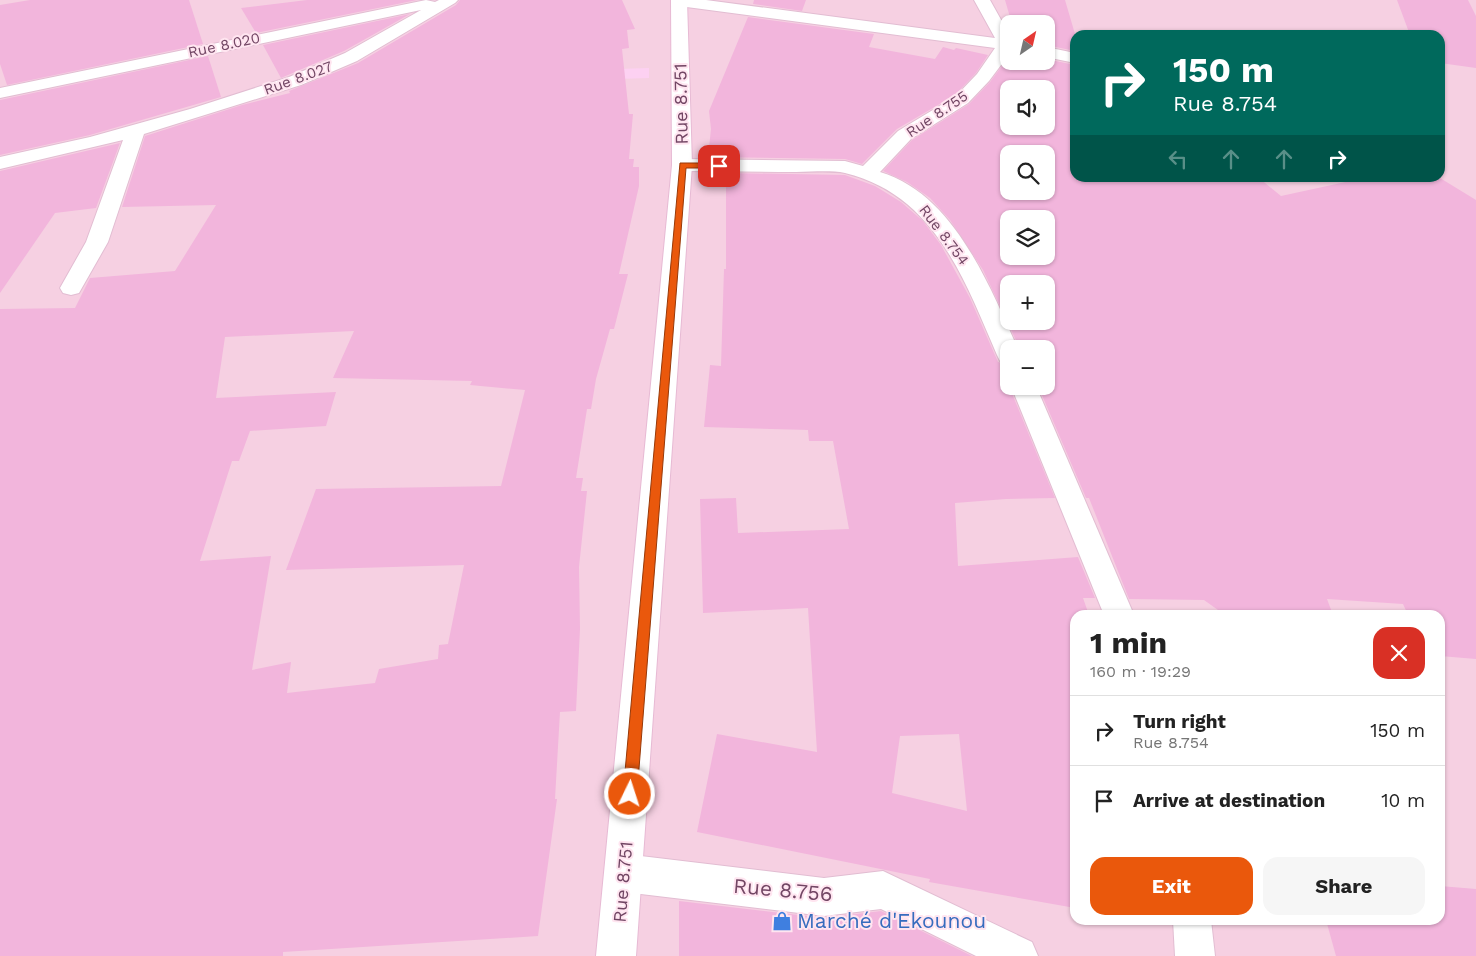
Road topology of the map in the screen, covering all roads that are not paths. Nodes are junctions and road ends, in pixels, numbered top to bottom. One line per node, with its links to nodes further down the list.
1 (449, 0): 9 (street, Rue 8.020); 10 (street, Rue 8.027)
2 (679, 0): 5 (street); 12 (street, Rue 8.751)
3 (982, 0): 4 (street)
4 (1000, 32)
5 (1000, 44)
6 (1055, 54): 8 (street)
7 (1000, 55): 13 (street, Rue 8.755)
8 (1070, 57)
9 (0, 93)
10 (136, 130): 11 (street, Rue 8.027); 14 (street)
11 (0, 163)
12 (682, 165): 13 (street, Rue 8.754); 18 (street, Rue 8.751)
13 (869, 172): 15 (street, Rue 8.754)
14 (71, 288)
15 (1003, 340)
16 (1027, 395): 17 (street)
17 (1117, 610)
18 (624, 873): 20 (street, Rue 8.751); 21 (street, Rue 8.756)
19 (1192, 925): 22 (street)
20 (616, 956)
21 (1018, 956)
22 (1195, 956)

